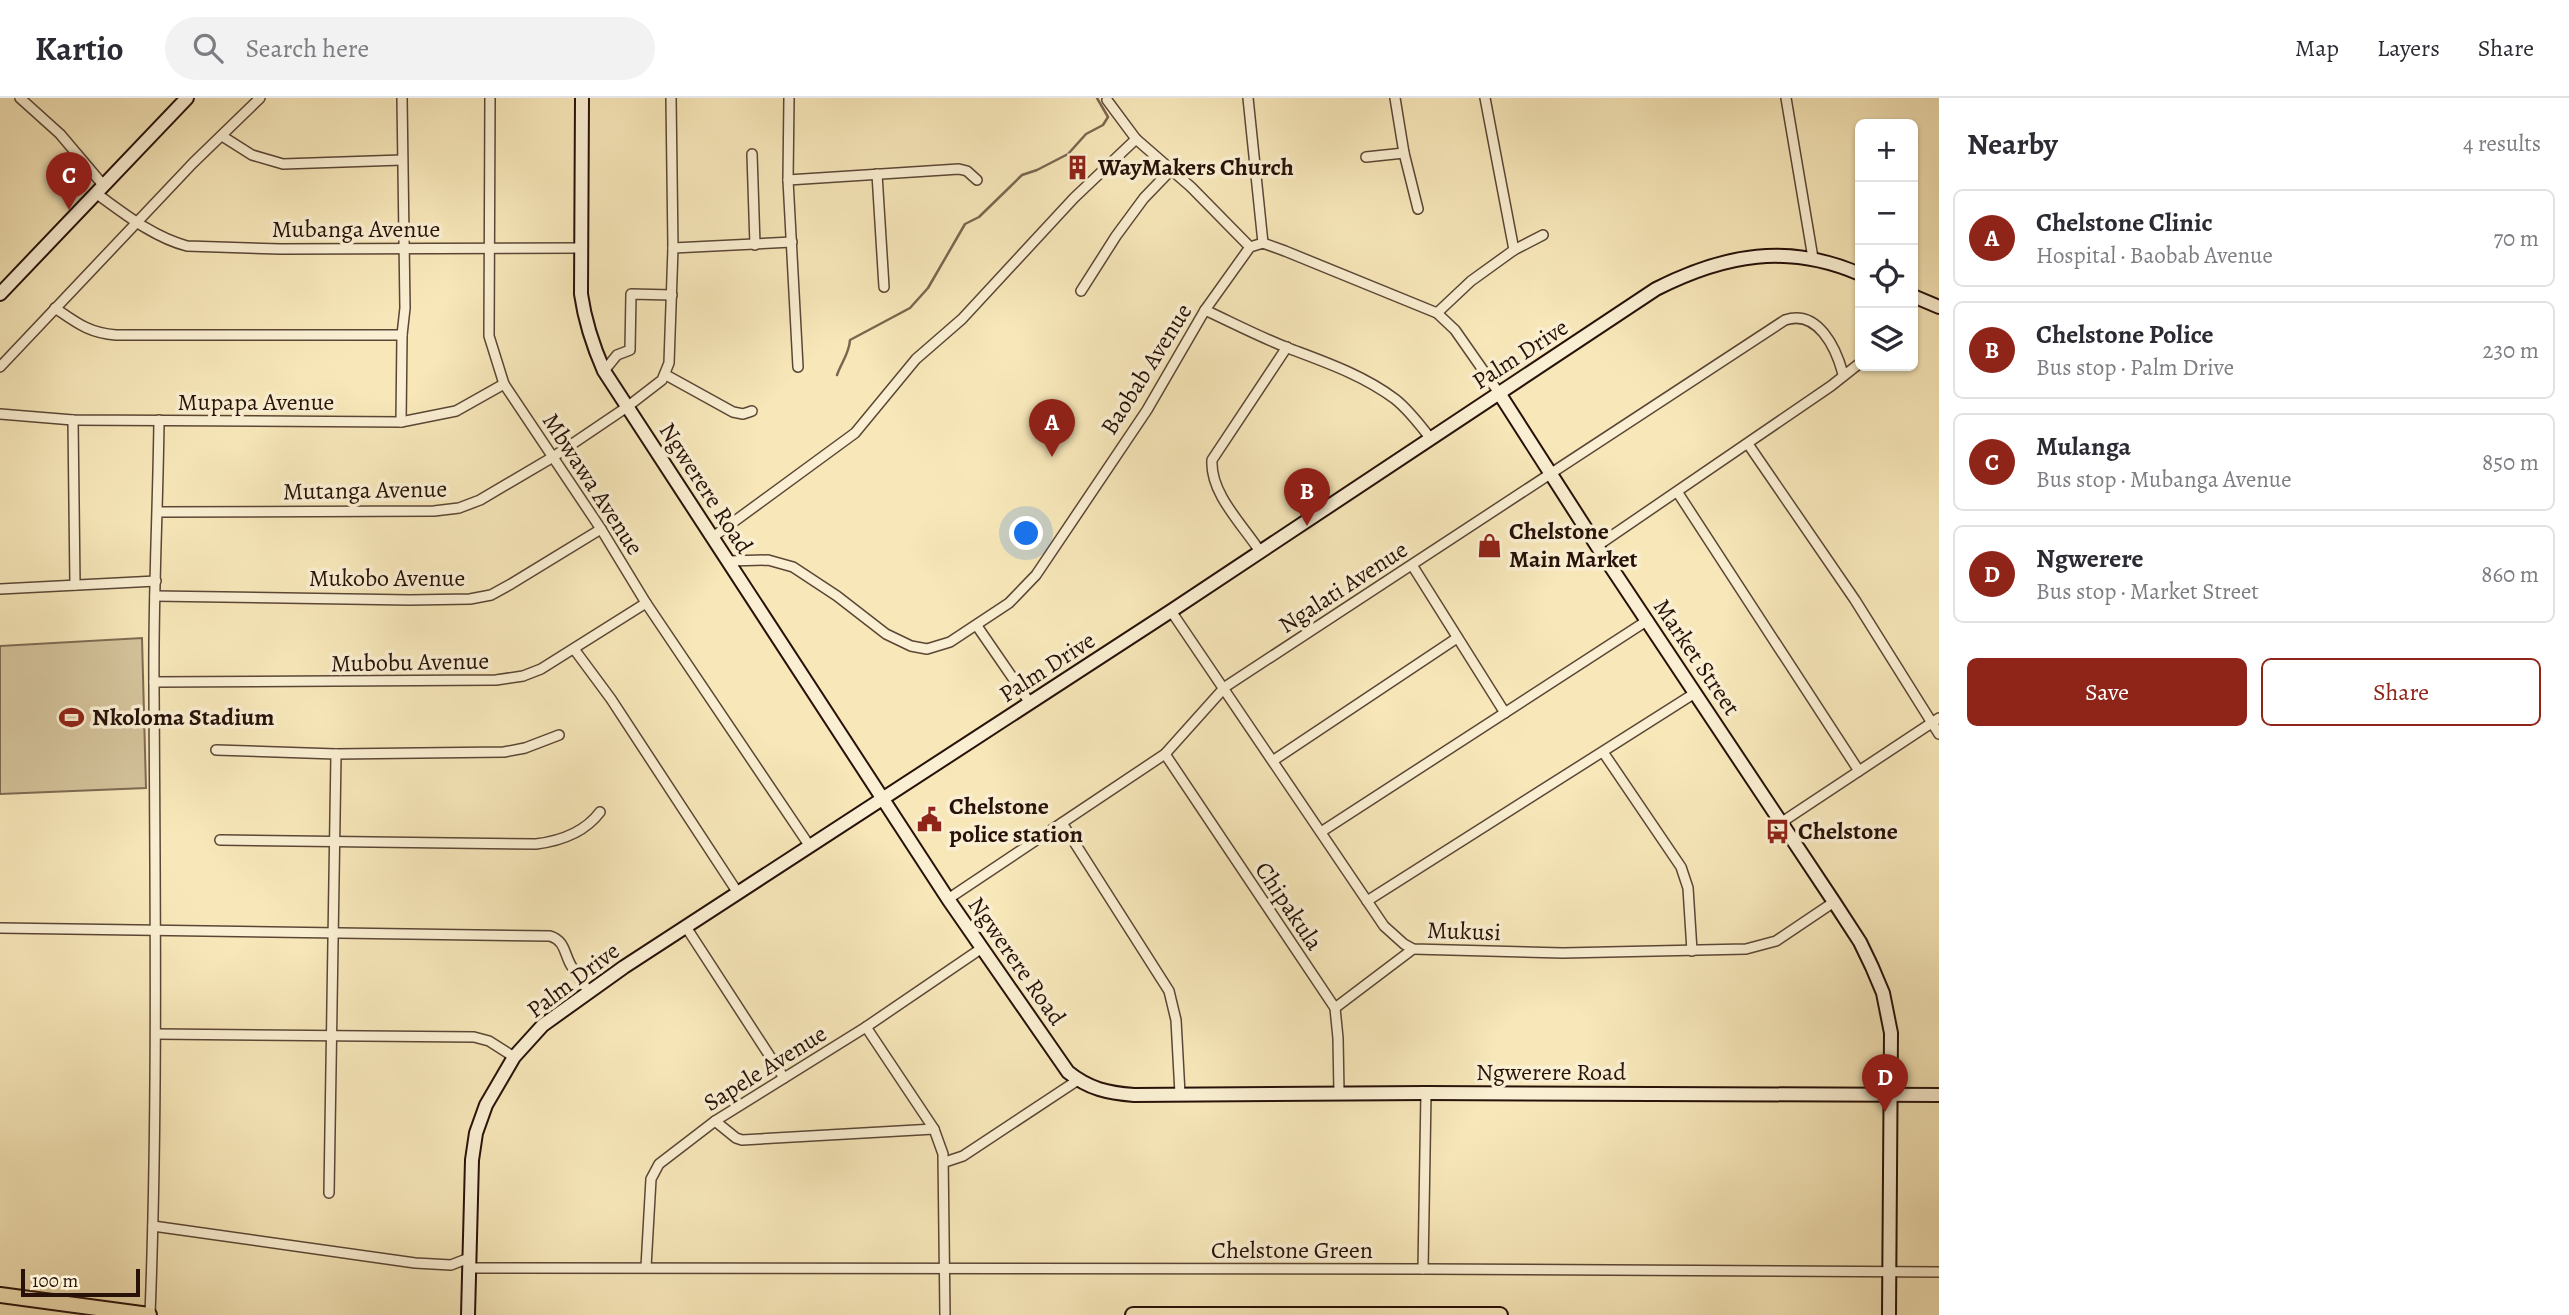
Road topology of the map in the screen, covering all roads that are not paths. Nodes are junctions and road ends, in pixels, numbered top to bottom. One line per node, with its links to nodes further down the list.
1 (20, 98): 24 (street, Mubanga Avenue)
2 (187, 98): 24 (street)
3 (260, 98): 14 (street)
4 (402, 98): 19 (street)
5 (490, 98): 34 (street, Mbwawa Avenue)
6 (582, 98): 35 (street, Ngwerere Road)
7 (671, 98): 31 (street)
8 (789, 98): 22 (street)
9 (1248, 98): 29 (street)
10 (1395, 98): 16 (street)
11 (1485, 98): 36 (street)
12 (1786, 98): 37 (street)
13 (1107, 100): 15 (street)
14 (222, 136): 19 (street); 26 (street)
15 (1136, 139): 20 (street); 71 (street)
16 (1404, 153): 18 (street); 25 (street)
17 (752, 154): 30 (street)
18 (1366, 157)
19 (402, 160): 33 (street)
20 (1172, 169): 32 (street); 40 (street)
21 (877, 174): 22 (street); 23 (street); 39 (street)
22 (789, 180): 28 (street)
23 (978, 180)
24 (100, 190): 26 (street, Mubanga Avenue); 41 (street)
25 (1418, 209)
26 (137, 223): 33 (street, Mubanga Avenue); 45 (street)
27 (1542, 235): 36 (street)
28 (792, 242): 30 (street); 52 (street)
29 (1263, 243): 32 (street); 47 (street, Market Street)
30 (755, 245): 31 (street)
31 (673, 247): 42 (street)
32 (1250, 247): 46 (street, Baobab Avenue)
33 (404, 248): 34 (street, Mubanga Avenue); 48 (street)
34 (488, 248): 35 (street, Mubanga Avenue); 56 (street, Mbwawa Avenue)
35 (581, 248): 53 (street, Ngwerere Road)
36 (1514, 250): 47 (street)
37 (1813, 258): 38 (street, Palm Drive); 57 (street, Palm Drive)
38 (1855, 272)
39 (884, 287)
40 (1082, 291)
41 (0, 293)
42 (672, 295): 53 (street); 55 (street)
43 (1918, 298): 44 (street)
44 (1939, 307)
45 (55, 308): 48 (street); 51 (street)
46 (1205, 310): 49 (street); 83 (street, Baobab Avenue)
47 (1437, 313): 57 (street, Market Street)
48 (402, 335): 63 (street)
49 (1287, 347): 64 (street); 73 (street)
50 (1855, 366): 54 (street)
51 (0, 367)
52 (798, 368)
53 (604, 372): 58 (street, Ngwerere Road)
54 (1843, 374): 65 (street); 67 (street, Ngalati Avenue)
55 (666, 375): 58 (street, Mutanga Avenue); 59 (street)
56 (504, 384): 63 (street, Mupapa Avenue); 66 (street, Mbwawa Avenue)
57 (1499, 393): 64 (street, Palm Drive); 67 (street, Market Street)
58 (627, 407): 66 (street, Mutanga Avenue); 71 (street, Ngwerere Road)
59 (752, 411)
60 (0, 414): 61 (street, Mupapa Avenue)
61 (74, 420): 62 (street, Mupapa Avenue); 77 (street)
62 (159, 420): 63 (street, Mupapa Avenue); 69 (street)
63 (401, 422)
64 (1431, 439): 73 (street, Palm Drive)
65 (1748, 444): 68 (street); 91 (street)
66 (553, 457): 69 (street, Mutanga Avenue); 70 (street, Mbwawa Avenue)
67 (1551, 474): 72 (street, Market Street); 75 (street, Ngalati Avenue)
68 (1678, 493): 72 (street); 99 (street)
69 (158, 512): 76 (street)
70 (601, 529): 79 (street, Mukobo Avenue); 80 (street, Mbwawa Avenue)
71 (713, 537): 74 (street, Ngwerere Road)
72 (1597, 546): 82 (street, Market Street)
73 (1259, 550): 81 (street, Palm Drive)
74 (729, 561): 83 (street, Baobab Avenue); 100 (street, Ngwerere Road)
75 (1412, 565): 84 (street); 87 (street, Ngalati Avenue)
76 (156, 581): 77 (street); 79 (street)
77 (75, 585): 78 (street)
78 (0, 589)
79 (155, 596): 86 (street)
80 (646, 603): 85 (street, Mubobu Avenue); 107 (street, Mbwawa Avenue)
81 (1171, 611): 87 (street, Mukusi); 89 (street, Palm Drive)
82 (1648, 620): 88 (street, Market Street); 90 (street)
83 (977, 626): 89 (street)
84 (1457, 638): 90 (street); 98 (street)
85 (574, 649): 86 (street, Mubobu Avenue); 108 (street)
86 (154, 682): 114 (street)
87 (1224, 687): 97 (street, Ngalati Avenue); 98 (street, Mukusi)
88 (1695, 692): 95 (street); 102 (street, Market Street)
89 (1030, 703): 100 (street, Palm Drive)
90 (1505, 713): 104 (street)
91 (1936, 720): 92 (street); 99 (street)
92 (1939, 734)
93 (559, 736): 96 (street)
94 (216, 750): 96 (street)
95 (1603, 752): 110 (street); 118 (street)
96 (336, 754): 106 (street)
97 (1165, 754): 103 (street, Ngalati Avenue); 120 (street, Chipakula)
98 (1274, 760): 104 (street, Mukusi)
99 (1859, 771): 102 (street)
100 (884, 798): 107 (street, Palm Drive); 109 (street, Ngwerere Road)
101 (600, 812): 106 (street)
102 (1782, 822): 111 (street, Market Street)
103 (1062, 823): 109 (street, Ngalati Avenue); 129 (street)
104 (1321, 832): 110 (street, Mukusi)
105 (220, 840): 106 (street)
106 (335, 842): 115 (street)
107 (809, 845): 108 (street, Palm Drive)
108 (738, 893): 112 (street, Palm Drive)
109 (948, 899): 116 (street, Ngwerere Road)
110 (1367, 901): 117 (street, Mukusi)
111 (1834, 902): 118 (street, Mukusi); 130 (street, Market Street)
112 (686, 927): 119 (street, Palm Drive); 125 (street)
113 (0, 928): 114 (street)
114 (157, 929): 115 (street); 122 (street)
115 (334, 932): 119 (street); 123 (street)
116 (982, 948): 121 (street, Sapele Avenue); 126 (street, Ngwerere Road)
117 (1413, 949): 118 (street, Mukusi); 120 (street)
118 (1692, 951)
119 (588, 991): 124 (street, Palm Drive)
120 (1335, 1008): 127 (street, Chipakula)
121 (866, 1027): 125 (street, Sapele Avenue); 133 (street)
122 (156, 1034): 123 (street); 136 (street)
123 (333, 1037): 124 (street); 135 (street)
124 (514, 1057): 137 (street, Palm Drive)
125 (784, 1078): 132 (street, Sapele Avenue)
126 (1078, 1080): 129 (street, Ngwerere Road); 134 (street)
127 (1339, 1093): 128 (street, Ngwerere Road); 129 (street, Ngwerere Road)
128 (1426, 1093): 130 (street, Ngwerere Road); 140 (street)
129 (1180, 1094)
130 (1891, 1094): 131 (street, Ngwerere Road); 141 (street, Market Street)
131 (1939, 1095)
132 (715, 1121): 133 (street); 138 (street, Sapele Avenue)
133 (934, 1129): 134 (street)
134 (945, 1162): 139 (street)
135 (329, 1194)
136 (153, 1226): 137 (street, Chelstone Green); 144 (street)
137 (469, 1263): 138 (street, Chelstone Green); 145 (street, Palm Drive)
138 (646, 1267): 139 (street, Chelstone Green)
139 (945, 1269): 140 (street, Chelstone Green); 146 (street)
140 (1423, 1269): 141 (street, Chelstone Green)
141 (1890, 1271): 142 (street, Chelstone Green); 149 (street, Market Street)
142 (1939, 1272)
143 (0, 1295): 144 (main road)
144 (149, 1315)
145 (468, 1315)
146 (946, 1315)
147 (1133, 1315): 148 (main road)
148 (1500, 1315)
149 (1889, 1315)

